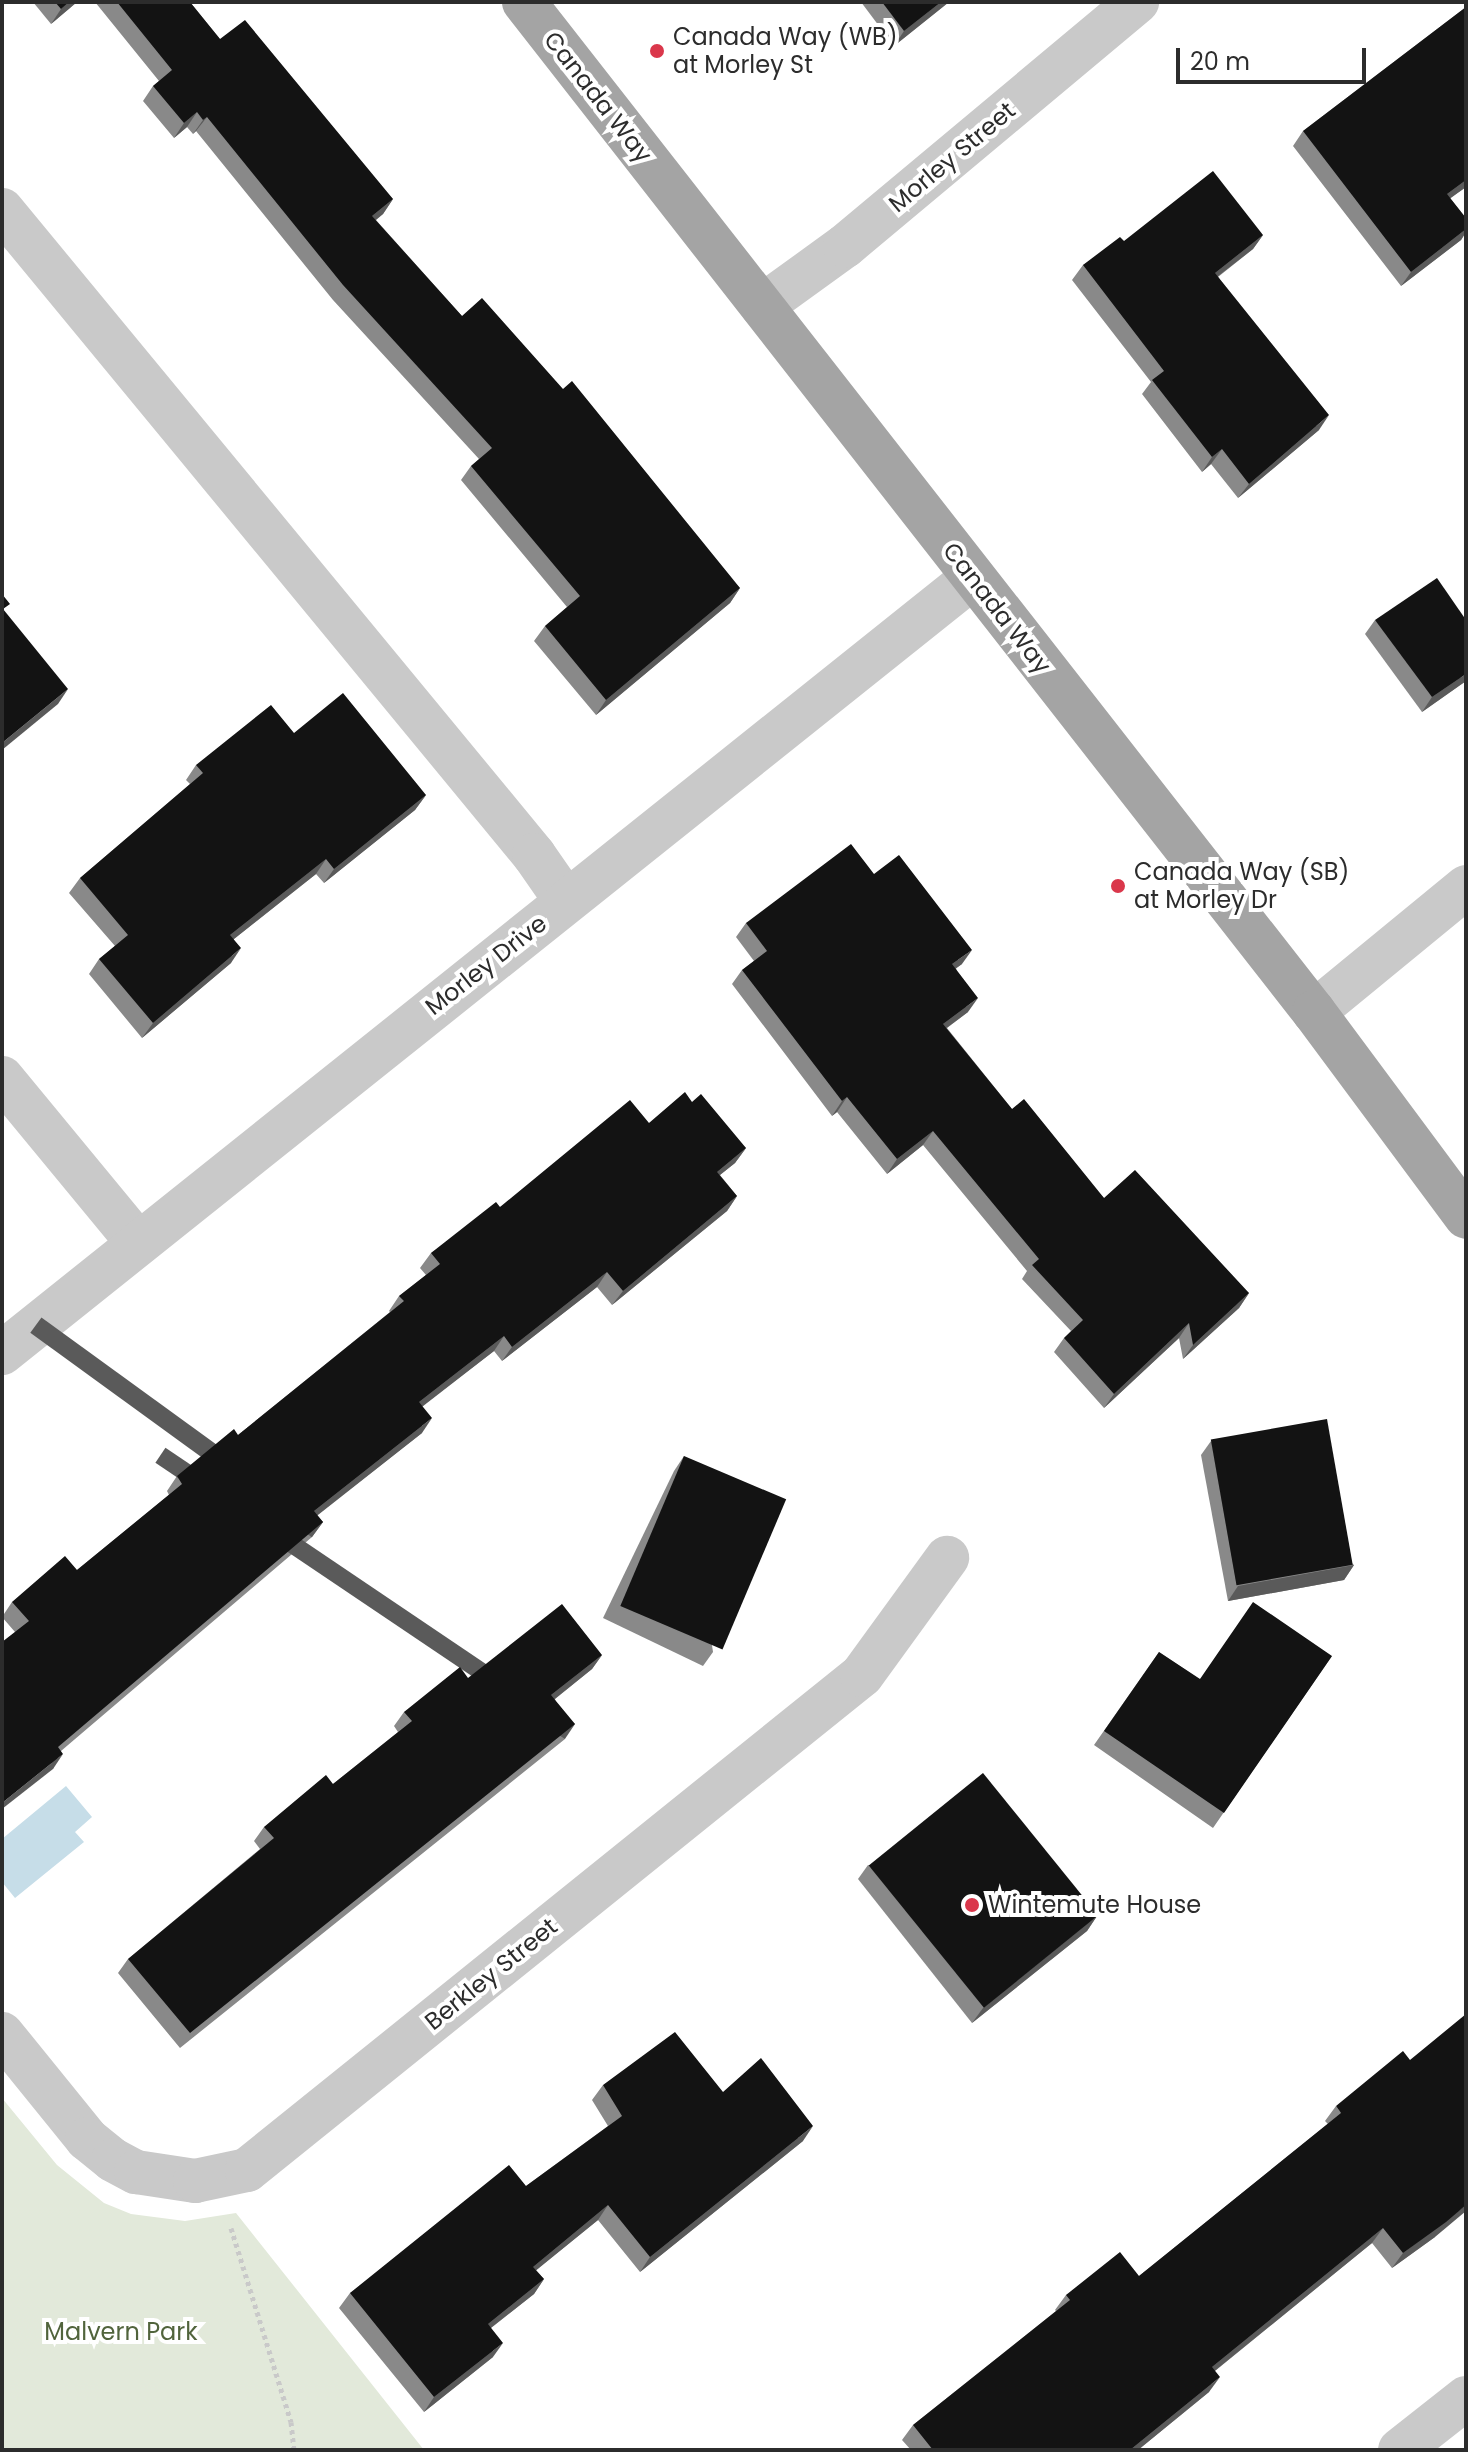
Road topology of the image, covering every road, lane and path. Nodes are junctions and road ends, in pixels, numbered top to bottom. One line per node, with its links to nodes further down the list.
1 (524, 2): 4 (main road, Canada Way)
2 (1137, 2): 4 (street, Morley Street)
3 (2, 210): 7 (street)
4 (762, 306): 5 (main road, Canada Way)
5 (972, 578): 7 (street, Morley Drive); 8 (main road, Canada Way)
6 (1466, 887): 8 (street)
7 (566, 901): 11 (street, Morley Drive)
8 (1314, 1012): 10 (main road, Canada Way)
9 (2, 1078): 11 (street)
10 (1466, 1217)
11 (137, 1242): 12 (street, Morley Drive)
12 (2, 1353)
13 (947, 1558): 15 (street, Berkley Street)
14 (2, 2034): 15 (street, Berkley Street)
15 (247, 2170): 17 (path)
16 (1466, 2398): 18 (street)
17 (294, 2450)
18 (1400, 2450)

